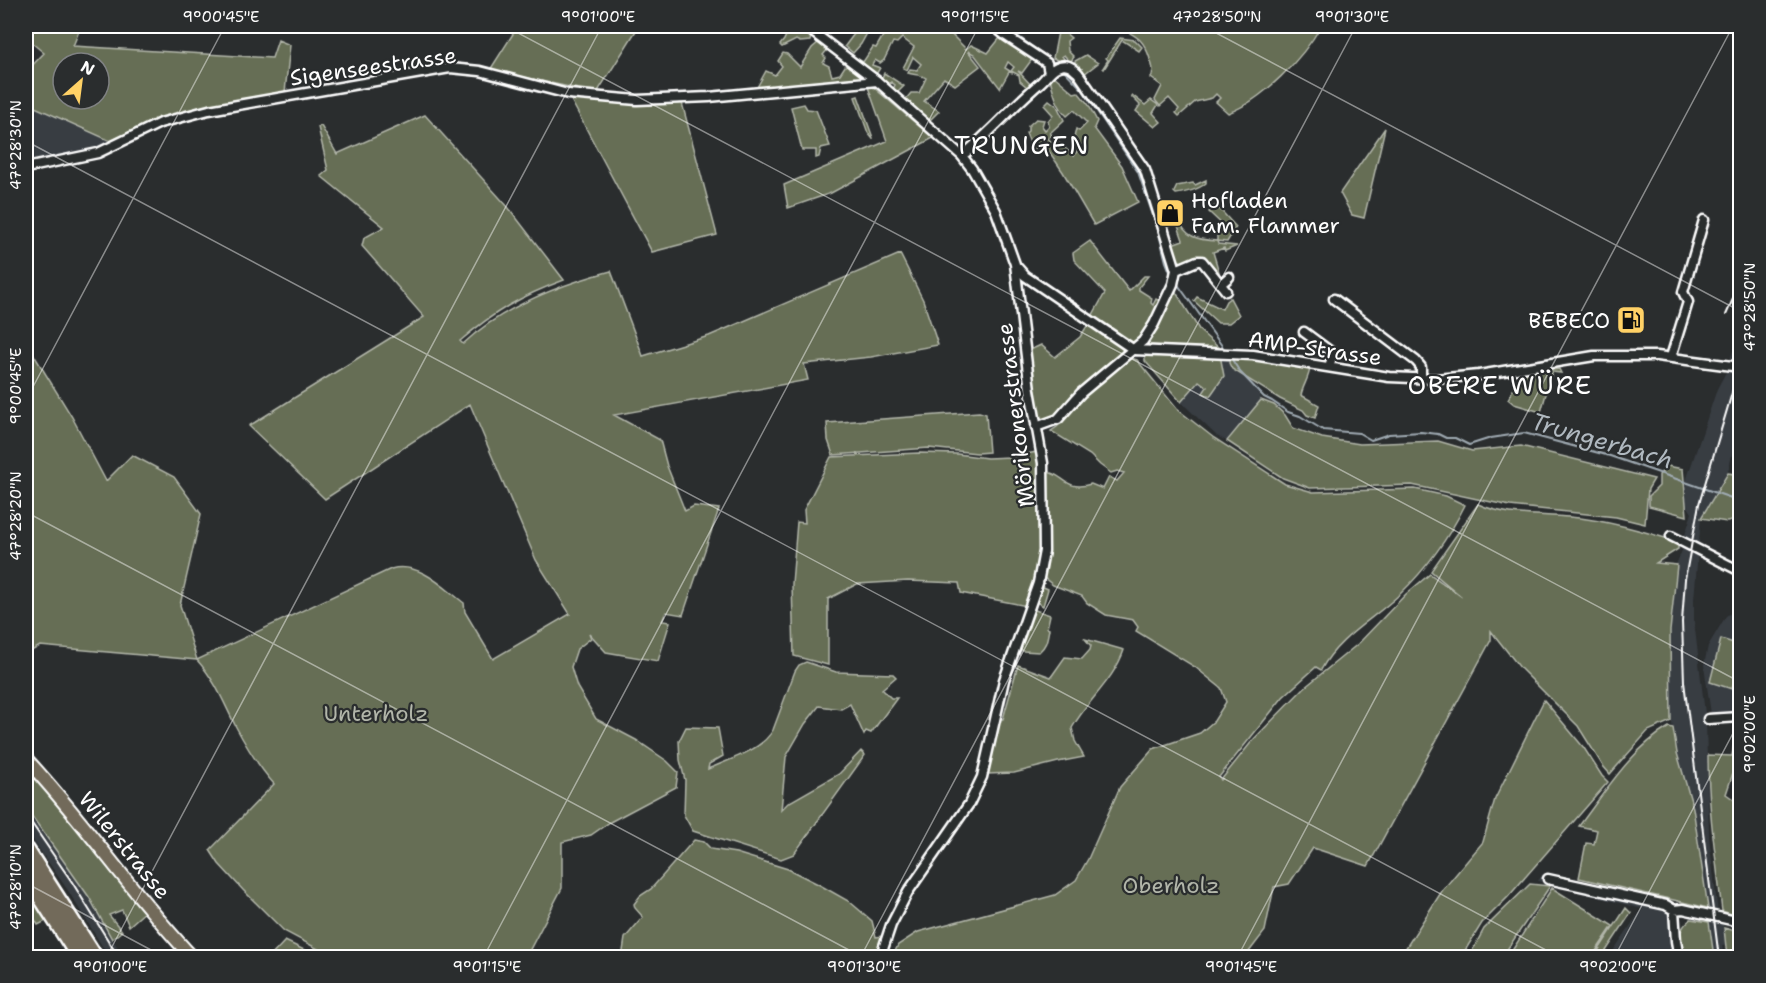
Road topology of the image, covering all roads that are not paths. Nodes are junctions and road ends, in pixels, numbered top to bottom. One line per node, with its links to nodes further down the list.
1 (805, 26): 4 (street, Mörikonerstrasse)
2 (994, 26): 3 (street)
3 (1052, 71): 5 (street); 9 (street)
4 (877, 81): 5 (street, Mörikonerstrasse); 6 (street, Sigenseestrasse)
5 (962, 156): 8 (street, Mörikonerstrasse)
6 (26, 168)
7 (1704, 220): 14 (street)
8 (1015, 264): 13 (street); 18 (street, Mörikonerstrasse)
9 (1176, 272): 10 (street); 13 (street)
10 (1229, 277)
11 (1334, 299): 17 (street)
12 (1304, 332): 15 (street)
13 (1134, 350): 15 (street, AMP-Strasse); 18 (street)
14 (1671, 357): 16 (street, AMP-Strasse); 17 (street, AMP-Strasse)
15 (1329, 367): 17 (street, AMP-Strasse)
16 (1740, 367)
17 (1421, 378)
18 (1036, 427): 32 (street, Mörikonerstrasse)
19 (1671, 536): 20 (street)
20 (1740, 571)
21 (1740, 717): 22 (street)
22 (1708, 719)
23 (26, 759): 31 (main road, Wilerstrasse)
24 (26, 850): 30 (highway)
25 (26, 873): 29 (highway)
26 (1548, 879): 27 (street)
27 (1674, 909): 28 (street); 33 (street)
28 (1740, 922)
29 (80, 957)
30 (95, 957)
31 (193, 957)
32 (880, 957)
33 (1679, 957)

